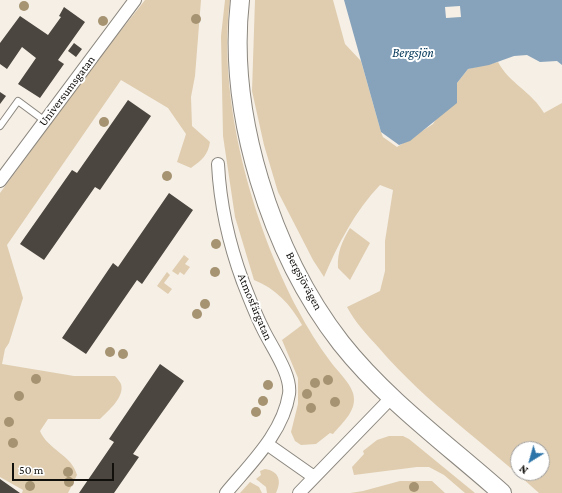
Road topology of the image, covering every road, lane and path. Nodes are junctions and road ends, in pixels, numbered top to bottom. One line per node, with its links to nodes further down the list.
1 (134, 0): 3 (street, Universumsgatan)
2 (240, 0): 8 (street, Bergsjövägen)
3 (45, 120): 4 (lane); 6 (street, Universumsgatan)
4 (0, 126)
5 (218, 164): 9 (street, Atmosfärgatan)
6 (4, 168): 7 (street, Universumsgatan)
7 (0, 181)
8 (392, 397): 10 (street); 13 (street, Bergsjövägen)
9 (267, 444): 10 (street); 11 (street, Atmosfärgatan)
10 (314, 477): 12 (street)
11 (226, 493)
12 (299, 493)
13 (502, 493)

